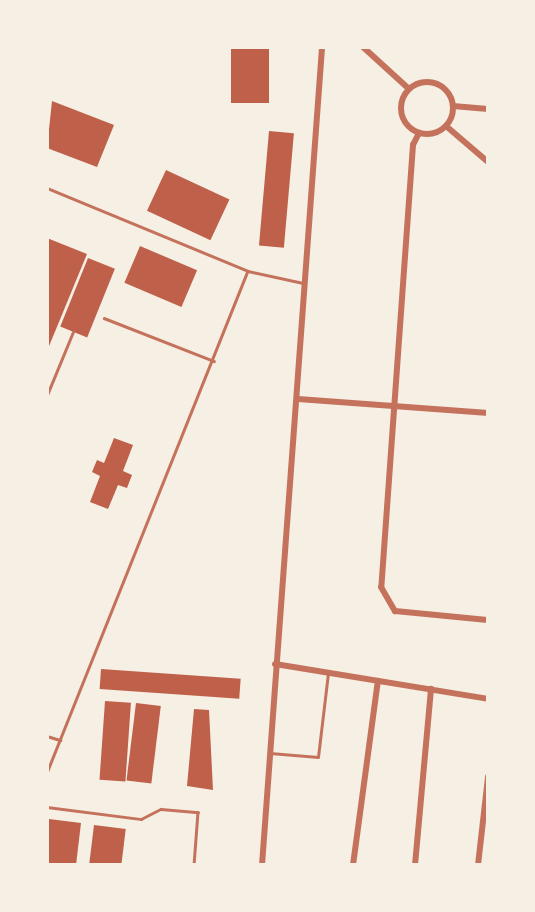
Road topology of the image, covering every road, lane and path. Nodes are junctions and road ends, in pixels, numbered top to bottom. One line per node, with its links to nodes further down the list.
1 (322, 47): 11 (street)
2 (363, 47): 3 (street)
3 (409, 89): 4 (street); 7 (street)
4 (453, 106): 5 (street); 6 (street)
5 (488, 109)
6 (446, 126): 7 (street); 8 (street)
7 (419, 133): 17 (street)
8 (488, 162)
9 (47, 188): 10 (lane)
10 (248, 271): 11 (lane); 14 (lane)
11 (306, 284): 16 (street)
12 (104, 318): 14 (lane)
13 (73, 332): 15 (lane)
14 (214, 361): 26 (lane)
15 (47, 395)
16 (298, 399): 17 (street); 20 (street)
17 (394, 406): 18 (street); 19 (street)
18 (488, 413)
19 (488, 620)
20 (275, 664): 21 (street); 27 (street)
21 (328, 673): 22 (street); 27 (lane)
22 (378, 681): 23 (street); 33 (street)
23 (431, 689): 24 (street); 34 (street)
24 (488, 699)
25 (47, 736): 26 (lane)
26 (60, 740): 28 (lane)
27 (269, 752): 32 (street)
28 (47, 773)
29 (488, 777): 35 (street)
30 (47, 807): 31 (lane)
31 (194, 865)
32 (262, 865)
33 (353, 865)
34 (415, 865)
35 (478, 865)

